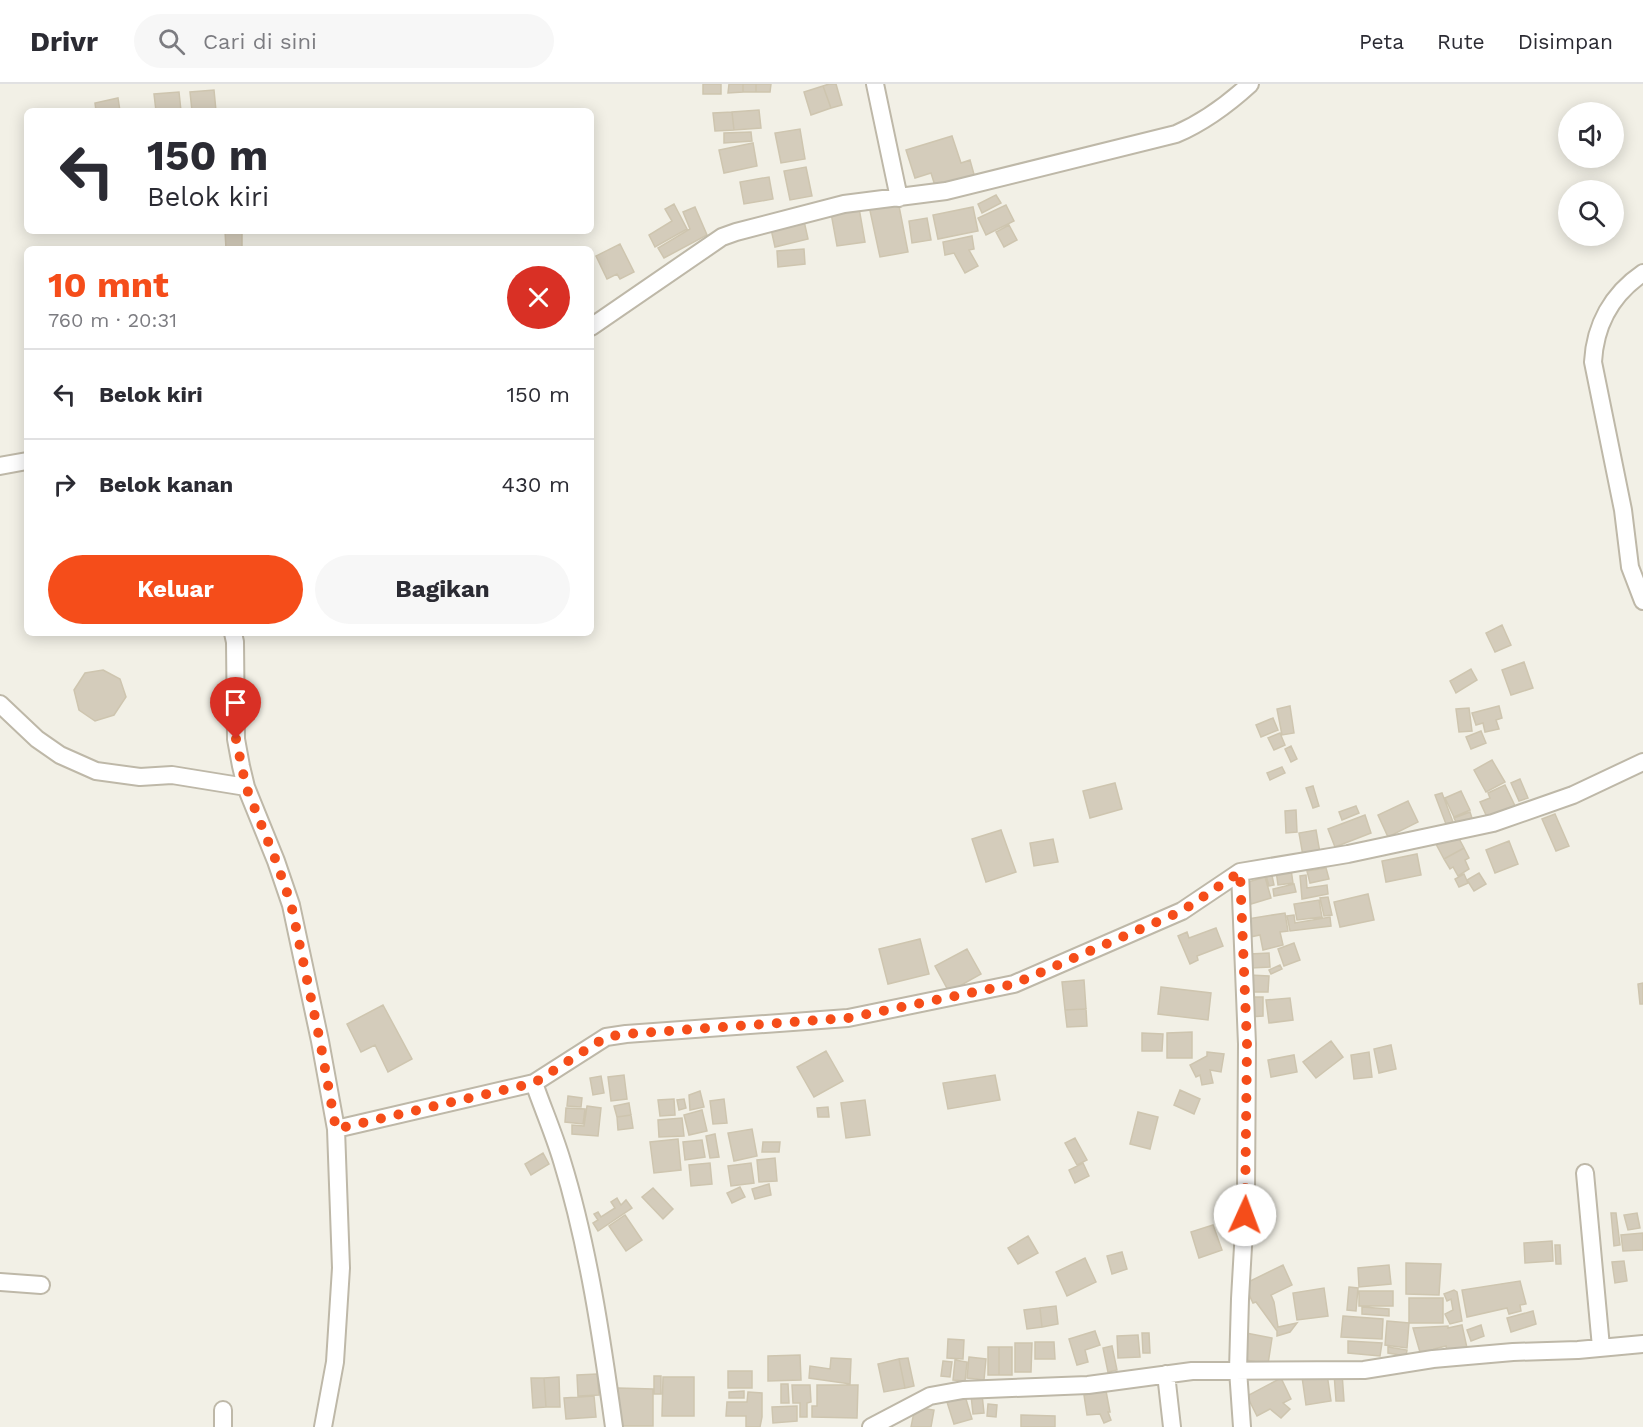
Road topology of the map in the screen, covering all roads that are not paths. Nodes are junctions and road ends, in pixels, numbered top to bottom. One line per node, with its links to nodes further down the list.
1 (875, 84): 3 (street)
2 (1250, 84): 3 (street)
3 (899, 198): 5 (street)
4 (1643, 273): 8 (street)
5 (594, 325)
6 (24, 462): 7 (street)
7 (0, 466)
8 (1643, 602)
9 (234, 636): 12 (street)
10 (0, 704): 12 (street)
11 (1643, 762): 13 (street)
12 (246, 787): 15 (street)
13 (1240, 872): 14 (street); 21 (street)
14 (534, 1083): 15 (street); 24 (street)
15 (336, 1129): 23 (street)
16 (1585, 1173): 20 (street)
17 (0, 1282): 18 (street)
18 (41, 1285)
19 (1643, 1344): 20 (street)
20 (1601, 1347): 21 (street)
21 (1238, 1370): 22 (street); 27 (street)
22 (1166, 1374): 25 (street); 26 (street)
23 (323, 1427)
24 (614, 1427)
25 (871, 1427)
26 (1172, 1427)
27 (1242, 1427)

